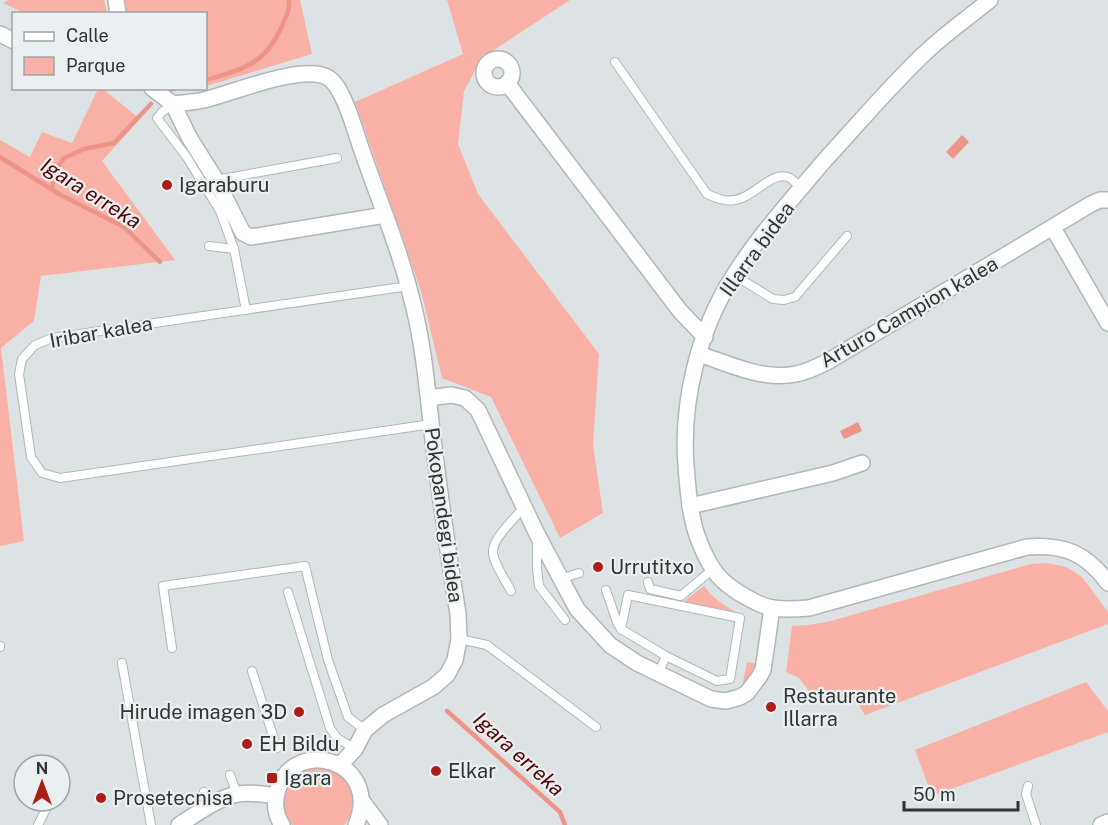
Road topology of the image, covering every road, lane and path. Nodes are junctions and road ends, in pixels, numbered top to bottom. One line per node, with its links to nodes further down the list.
1 (990, 0): 8 (street, Illarra bidea)
2 (615, 62): 8 (lane)
3 (507, 83): 19 (street)
4 (155, 90): 5 (street)
5 (173, 104): 7 (street); 10 (street, Pokopandegi bidea); 14 (lane)
6 (337, 158): 7 (lane)
7 (216, 180): 10 (street)
8 (801, 188): 15 (street, Illarra bidea)
9 (1108, 200): 11 (street, Arturo Campion kalea)
10 (385, 215): 16 (street, Pokopandegi bidea)
11 (1053, 228): 18 (street); 20 (street, Arturo Campion kalea)
12 (847, 236): 15 (lane)
13 (209, 246): 14 (lane)
14 (234, 249): 17 (lane)
15 (734, 275): 19 (street, Illarra bidea)
16 (409, 286): 17 (lane, Iribar kalea); 21 (street, Pokopandegi bidea)
17 (246, 310): 22 (lane, Iribar kalea)
18 (1108, 323)
19 (705, 337): 20 (street, Illarra bidea)
20 (699, 354): 24 (street, Illarra bidea)
21 (429, 398): 22 (street, Pokopandegi bidea); 25 (street)
22 (432, 424): 38 (street, Pokopandegi bidea)
23 (862, 463): 24 (street)
24 (690, 506): 27 (street, Illarra bidea)
25 (524, 507): 26 (street); 33 (lane)
26 (537, 534): 29 (street); 36 (lane)
27 (713, 569): 30 (lane); 35 (street, Illarra bidea)
28 (579, 573): 29 (lane)
29 (561, 579): 43 (street)
30 (648, 582)
31 (1108, 583): 35 (street, Illarra bidea)
32 (606, 590): 37 (lane)
33 (511, 591)
34 (288, 592): 47 (lane)
35 (772, 608): 43 (street)
36 (565, 620)
37 (621, 629): 40 (lane); 40 (lane)
38 (459, 639): 44 (lane); 45 (street, Pokopandegi bidea)
39 (172, 648): 45 (lane)
40 (666, 656): 43 (lane)
41 (122, 663): 55 (lane)
42 (252, 671): 46 (lane)
43 (658, 674)
44 (596, 727)
45 (365, 730): 47 (street, Pokopandegi bidea)
46 (277, 748)
47 (355, 748): 48 (street, Pokopandegi bidea)
48 (340, 765): 52 (street); 53 (street)
49 (231, 775): 51 (lane)
50 (1028, 786): 60 (lane)
51 (237, 794): 52 (street); 56 (street)
52 (276, 796): 57 (street)
53 (362, 801): 58 (street); 59 (street)
54 (1108, 822): 61 (street)
55 (151, 825)
56 (179, 825)
57 (282, 825)
58 (356, 825)
59 (380, 825)
60 (1036, 825)
61 (1101, 825)

